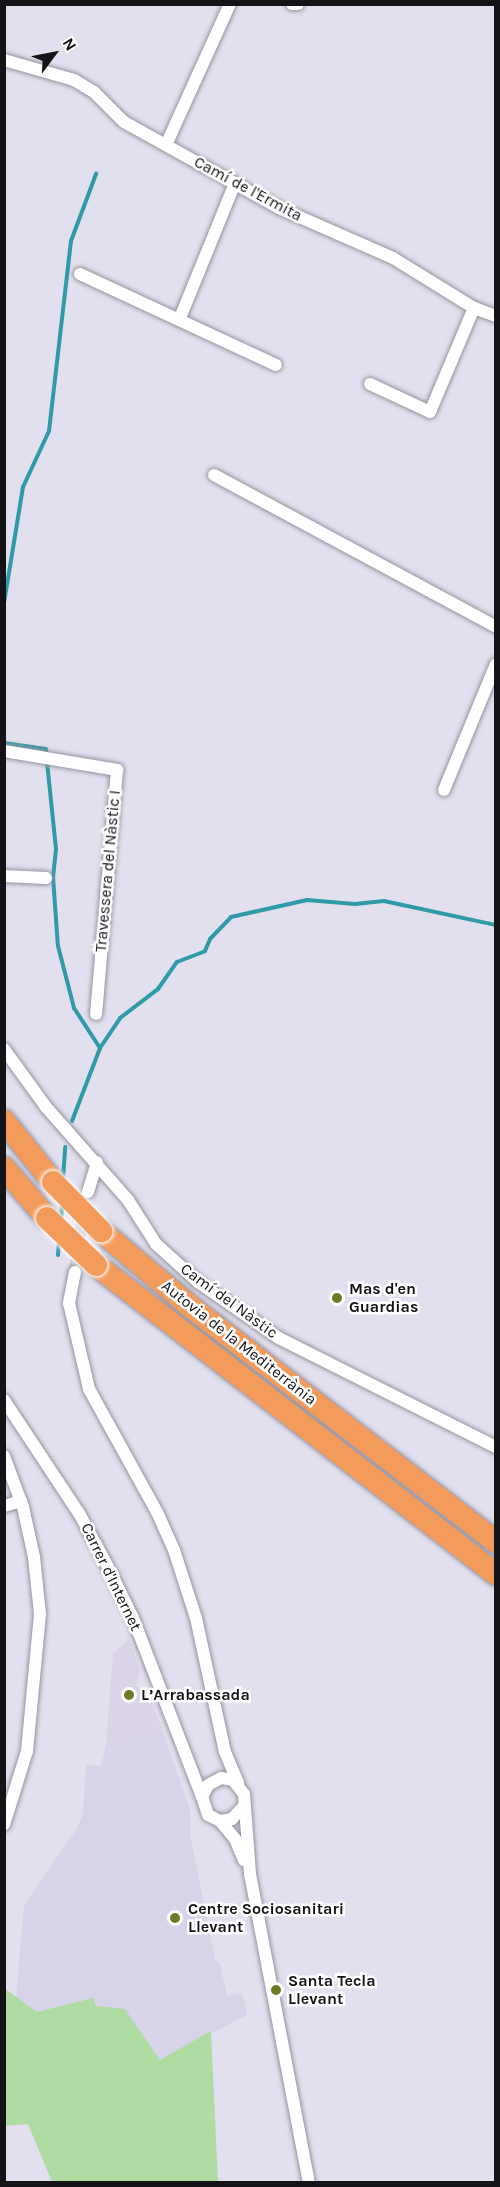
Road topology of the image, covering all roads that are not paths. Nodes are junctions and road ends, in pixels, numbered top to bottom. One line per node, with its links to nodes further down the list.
1 (230, 4): 5 (street)
2 (292, 4): 3 (street)
3 (297, 4)
4 (4, 60): 5 (street, Camí de l'Ermita)
5 (166, 145): 6 (street, Camí de l'Ermita)
6 (235, 183): 8 (street, Camí de l'Ermita); 10 (street)
7 (81, 274): 10 (street)
8 (474, 308): 9 (street, Camí de l'Ermita); 12 (street)
9 (495, 316)
10 (180, 318): 11 (street)
11 (276, 365)
12 (370, 384)
13 (214, 476): 14 (street)
14 (495, 627)
15 (495, 664): 17 (street)
16 (4, 752): 20 (street, Travessera del Nàstic I)
17 (444, 790)
18 (4, 876): 19 (street)
19 (46, 878)
20 (96, 1014)
21 (4, 1049): 23 (street, Camí del Nàstic)
22 (4, 1121): 32 (highway, Autovia de la Mediterrània, bridge)
23 (97, 1162): 25 (street); 28 (street, Camí del Nàstic)
24 (4, 1168): 26 (highway, Autovia de la Mediterrània, bridge)
25 (88, 1192)
26 (85, 1268): 33 (highway, Autovia de la Mediterrània); 34 (street)
27 (4, 1400): 35 (street, Carrer d'Internet)
28 (495, 1447)
29 (4, 1456): 30 (street)
30 (21, 1501): 31 (street); 41 (street)
31 (4, 1506)
32 (495, 1542)
33 (495, 1574)
34 (225, 1752): 36 (street); 37 (street)
35 (191, 1767): 36 (street, Carrer d'Internet); 38 (street, Carrer d'Internet)
36 (211, 1782): 37 (street); 38 (street)
37 (238, 1783): 39 (street)
38 (202, 1797): 40 (street)
39 (244, 1806): 40 (street); 42 (street)
40 (220, 1821): 42 (street)
41 (4, 1825)
42 (250, 1874): 43 (street)
43 (309, 2182)

